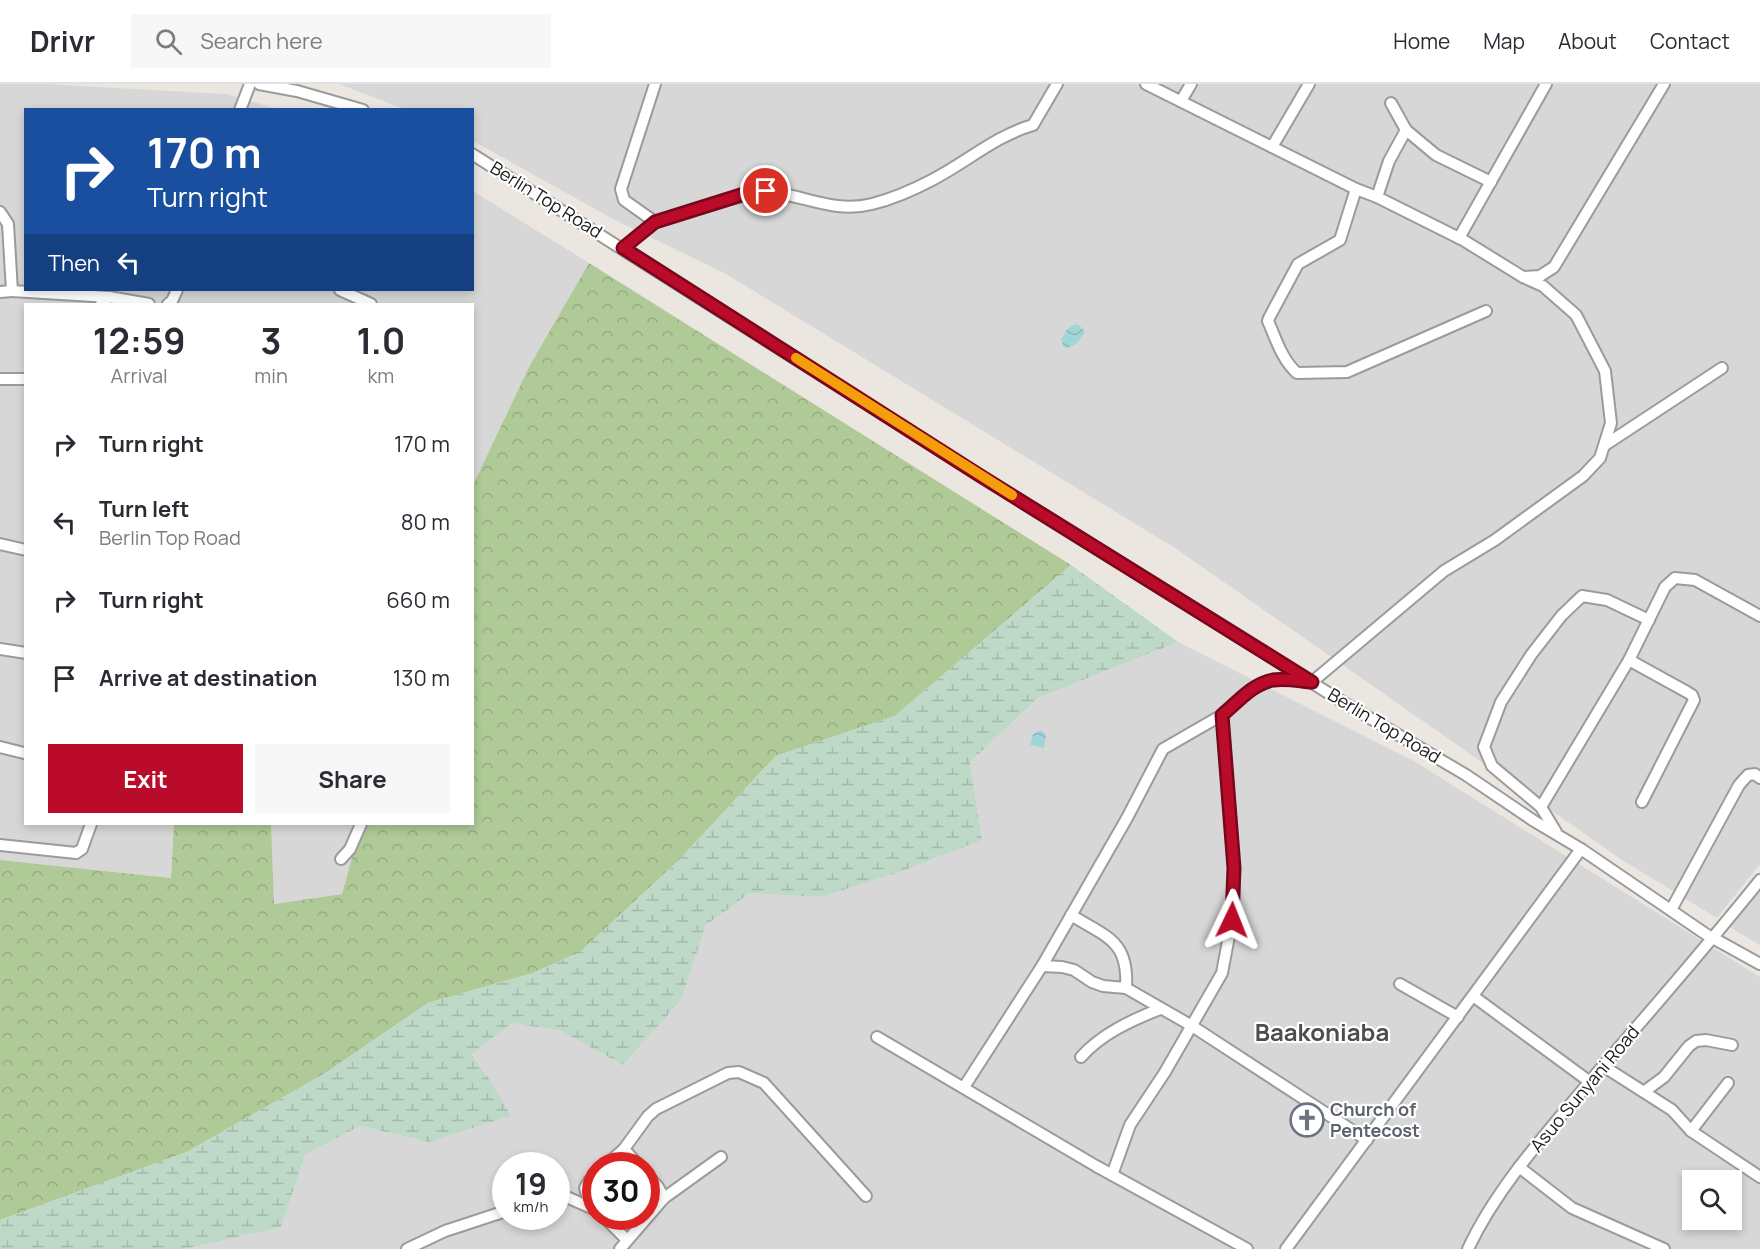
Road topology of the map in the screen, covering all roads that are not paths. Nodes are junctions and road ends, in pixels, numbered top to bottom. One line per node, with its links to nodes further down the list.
1 (249, 84): 13 (street)
2 (259, 84): 10 (street)
3 (655, 84): 22 (street)
4 (1057, 84): 22 (street)
5 (1146, 84): 11 (street)
6 (1191, 84): 11 (street)
7 (1309, 84): 16 (street)
8 (1546, 84): 18 (street)
9 (1664, 84): 25 (street)
10 (298, 88): 14 (street)
11 (1181, 101): 16 (street)
12 (1391, 103): 15 (street)
13 (241, 108)
14 (357, 108)
15 (1406, 130): 18 (street); 20 (street)
16 (1272, 147): 19 (street)
17 (474, 155): 24 (street, Berlin Top Road)
18 (1491, 182): 23 (street)
19 (1356, 189): 20 (street); 32 (street)
20 (1377, 197): 23 (street)
21 (0, 212): 26 (street)
22 (655, 222): 24 (street)
23 (1459, 238): 25 (street)
24 (623, 248): 44 (street, Berlin Top Road)
25 (1523, 277): 36 (street)
26 (12, 291): 28 (street); 29 (street)
27 (342, 291): 31 (street)
28 (0, 292)
29 (105, 301): 30 (street)
30 (134, 303)
31 (369, 303)
32 (1486, 311)
33 (1722, 368): 36 (street)
34 (0, 378): 35 (street)
35 (24, 379)
36 (1605, 445): 44 (street)
37 (0, 544): 38 (street)
38 (24, 550)
39 (1760, 616): 40 (street)
40 (1649, 620): 43 (street); 50 (street)
41 (0, 649): 42 (street)
42 (24, 652)
43 (1629, 660): 49 (street); 50 (street)
44 (1312, 682): 45 (street); 53 (street, Berlin Top Road)
45 (1222, 715): 59 (street); 68 (street)
46 (0, 747): 47 (street)
47 (24, 753)
48 (1760, 778): 58 (street)
49 (1642, 802)
50 (1541, 807): 53 (street)
51 (92, 825): 54 (street)
52 (361, 825): 56 (street)
53 (1557, 835): 55 (street, Berlin Top Road)
54 (0, 845)
55 (1581, 849): 58 (street, Berlin Top Road); 65 (street)
56 (341, 859)
57 (1760, 880): 60 (street, Asuo Sunyani Road)
58 (1671, 910): 60 (street, Berlin Top Road)
59 (1071, 915): 62 (street); 64 (street)
60 (1713, 939): 61 (street, Berlin Top Road); 72 (street, Asuo Sunyani Road)
61 (1760, 964)
62 (1042, 966): 64 (street); 75 (street)
63 (1400, 984): 67 (street)
64 (1126, 988): 66 (street)
65 (1473, 996): 67 (street); 73 (street)
66 (1160, 1010): 68 (street); 71 (street)
67 (1458, 1017): 78 (street)
68 (1192, 1026): 78 (street); 84 (street)
69 (877, 1037): 75 (street)
70 (1732, 1045): 76 (street)
71 (1081, 1057)
72 (1603, 1066): 73 (street, Asuo Sunyani Road); 76 (street)
73 (1590, 1082): 83 (street, Asuo Sunyani Road)
74 (1728, 1083): 77 (street)
75 (964, 1087): 84 (street)
76 (1645, 1091): 77 (street)
77 (1691, 1131): 85 (street)
78 (1367, 1140): 94 (street)
79 (624, 1149): 80 (street); 81 (street); 87 (street)
80 (621, 1152)
81 (627, 1152)
82 (721, 1157): 88 (street)
83 (1519, 1167): 95 (street, Asuo Sunyani Road); 96 (street)
84 (1112, 1175): 92 (street)
85 (1760, 1177)
86 (660, 1191): 88 (street)
87 (866, 1196)
88 (664, 1198): 91 (street)
89 (492, 1216): 93 (street)
90 (613, 1230): 91 (street)
91 (624, 1245)
92 (1241, 1248)
93 (407, 1249)
94 (1286, 1249)
95 (1468, 1249)
96 (1664, 1249)

